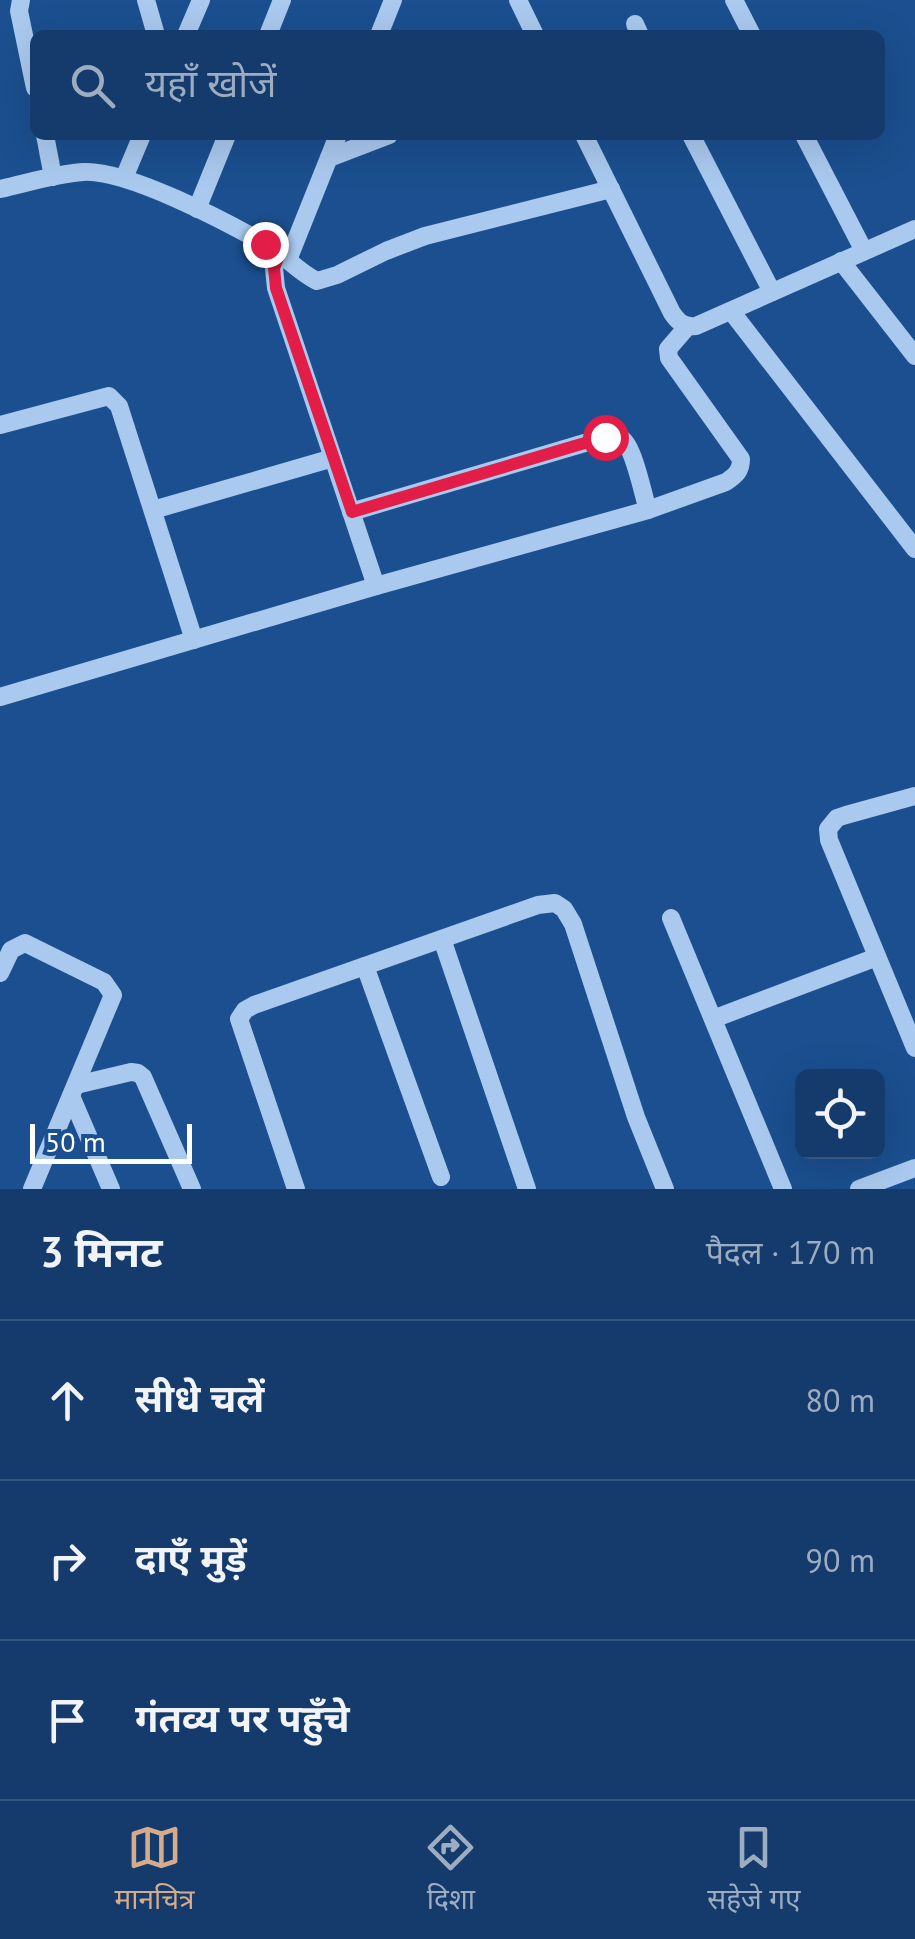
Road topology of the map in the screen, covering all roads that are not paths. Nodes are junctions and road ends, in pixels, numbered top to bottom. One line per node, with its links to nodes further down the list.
1 (21, 0): 14 (street)
2 (146, 0): 8 (street)
3 (201, 0): 9 (street)
4 (282, 0): 10 (street)
5 (393, 0): 11 (street)
6 (734, 0): 13 (street)
7 (524, 2): 12 (street)
8 (155, 30)
9 (188, 30)
10 (270, 30)
11 (381, 30)
12 (533, 30)
13 (749, 30)
14 (30, 64)
15 (45, 140): 24 (street)
16 (140, 140): 25 (street)
17 (225, 140): 28 (street)
18 (336, 140): 23 (street)
19 (376, 140): 23 (street)
20 (586, 140): 27 (street)
21 (695, 140): 33 (street)
22 (807, 140): 30 (street)
23 (329, 158): 31 (street)
24 (53, 177): 25 (street); 26 (street)
25 (124, 178): 28 (street)
26 (0, 189)
27 (611, 189): 31 (street); 35 (street)
28 (197, 210): 31 (street)
29 (915, 228): 30 (street)
30 (864, 251): 32 (street)
31 (284, 256): 38 (street)
32 (842, 261): 33 (street); 36 (street)
33 (772, 292): 34 (street)
34 (731, 310): 35 (street); 42 (street)
35 (687, 327): 40 (street)
36 (915, 356)
37 (0, 425): 39 (street)
38 (333, 458): 39 (street); 41 (street)
39 (153, 510): 44 (street)
40 (648, 510): 41 (street); 43 (street)
41 (352, 512): 43 (street)
42 (915, 549)
43 (376, 586): 44 (street)
44 (194, 640): 45 (street)
45 (0, 696)
46 (915, 796): 49 (street)
47 (671, 918): 52 (street)
48 (442, 939): 50 (street); 61 (street); 62 (street)
49 (878, 957): 52 (street); 53 (street)
50 (365, 966): 56 (street); 60 (street)
51 (0, 973): 54 (street)
52 (713, 1019): 63 (street)
53 (915, 1048)
54 (73, 1090): 57 (street); 58 (street); 59 (street)
55 (915, 1168): 64 (street)
56 (441, 1177)
57 (32, 1189)
58 (111, 1189)
59 (192, 1189)
60 (296, 1189)
61 (526, 1189)
62 (664, 1189)
63 (783, 1189)
64 (859, 1189)

